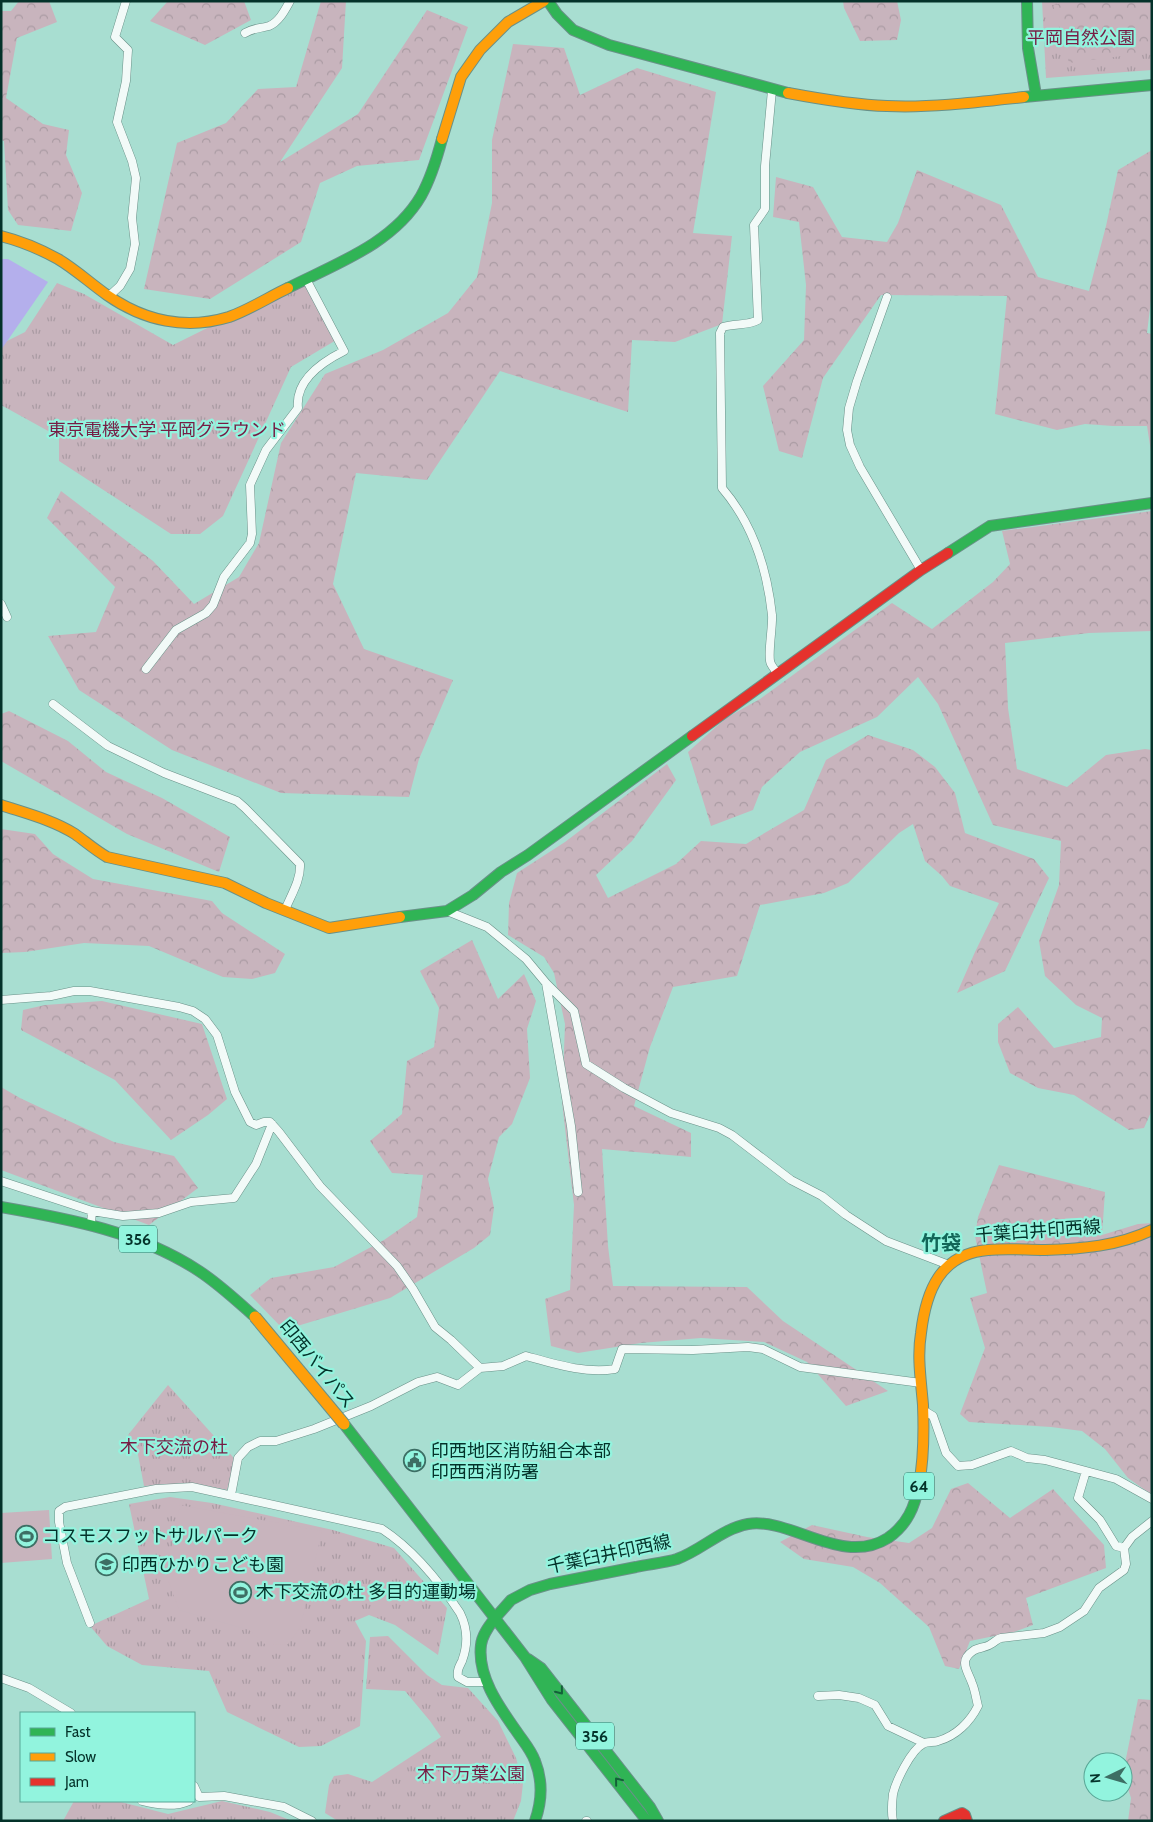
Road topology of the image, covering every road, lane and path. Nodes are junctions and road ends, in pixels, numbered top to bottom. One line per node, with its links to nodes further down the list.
1 (126, 1): 12 (street)
2 (290, 1): 6 (street)
3 (544, 1): 11 (main road)
4 (548, 1): 8 (main road)
5 (1027, 1): 9 (main road)
6 (246, 33)
7 (1152, 85): 9 (main road)
8 (772, 90): 9 (main road); 19 (street)
9 (1036, 95)
10 (1, 236): 12 (main road)
11 (306, 279): 12 (main road); 18 (street)
12 (109, 296)
13 (887, 297): 15 (street)
14 (1152, 503): 15 (main road)
15 (921, 570): 19 (main road)
16 (1, 604): 17 (street)
17 (7, 617)
18 (146, 669)
19 (778, 674): 23 (main road)
20 (53, 704): 22 (street)
21 (1, 805): 22 (main road)
22 (286, 910): 23 (main road)
23 (447, 911): 24 (street)
24 (546, 983): 28 (street); 33 (street)
25 (1, 1000): 26 (street)
26 (272, 1124): 30 (street); 34 (street)
27 (1, 1181): 30 (street)
28 (578, 1192)
29 (1, 1207): 31 (main road, 印西バイパス / 356)
30 (92, 1211): 31 (street)
31 (91, 1224): 42 (main road, 印西バイパス / 356, bridge)
32 (1152, 1230): 33 (main road, 千葉臼井印西線 / 64)
33 (949, 1265): 35 (main road, 千葉臼井印西線 / 64)
34 (480, 1368): 35 (street); 38 (street)
35 (921, 1383): 36 (main road, 千葉臼井印西線 / 64)
36 (923, 1410): 37 (street); 42 (main road, 千葉臼井印西線 / 64)
37 (1086, 1471): 39 (street); 41 (street)
38 (231, 1495): 43 (street); 46 (street)
39 (1152, 1499)
40 (1152, 1521): 41 (street)
41 (1124, 1548): 49 (street)
42 (495, 1618): 44 (main road, 印西バイパス / 356); 46 (main road, 千葉臼井印西線)
43 (90, 1623)
44 (525, 1657): 55 (main road, 印西バイパス / 356, one-way to 44); 56 (main road, 印西バイパス / 356, one-way to 56)
45 (1, 1678): 48 (street)
46 (486, 1682): 54 (main road)
47 (818, 1696): 49 (street)
48 (68, 1712)
49 (924, 1743): 57 (street)
50 (196, 1798): 53 (street)
51 (147, 1802): 52 (street)
52 (182, 1802)
53 (312, 1821)
54 (535, 1821)
55 (647, 1821)
56 (658, 1821)
57 (893, 1821)
58 (944, 1821): 59 (main road)
59 (967, 1821)

